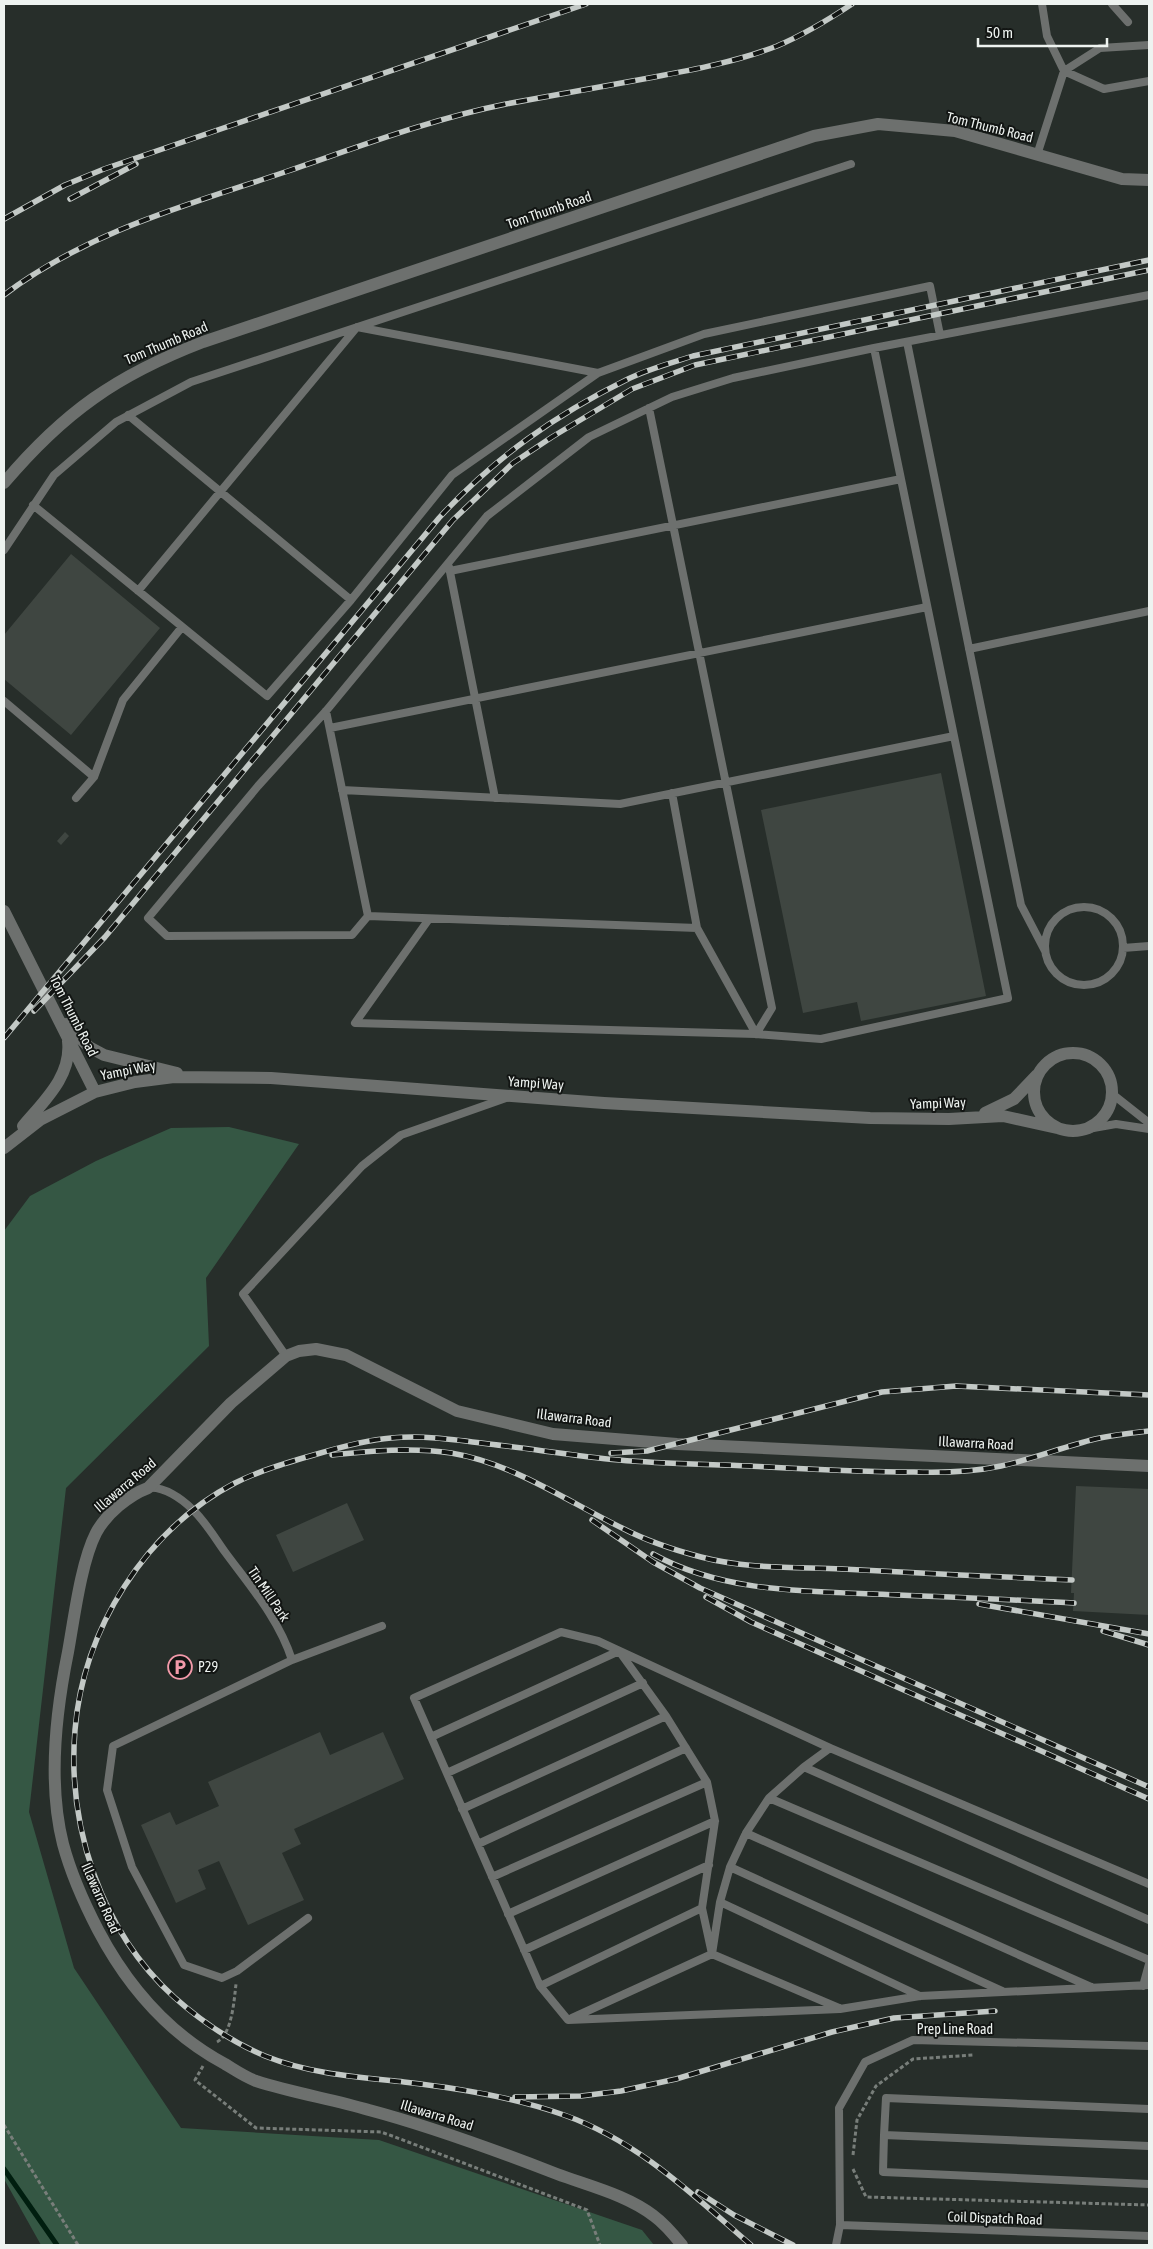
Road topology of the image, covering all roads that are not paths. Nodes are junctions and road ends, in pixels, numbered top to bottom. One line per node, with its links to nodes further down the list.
1 (1042, 4): 5 (lane)
2 (1112, 4): 3 (lane)
3 (1128, 22)
4 (1149, 45): 5 (lane)
5 (1064, 71): 6 (lane); 7 (lane)
6 (1149, 81)
7 (1037, 155): 9 (street, Tom Thumb Road); 19 (street, Tom Thumb Road)
8 (851, 164): 11 (lane)
9 (1149, 180)
10 (1149, 295): 12 (lane)
11 (357, 327): 15 (lane); 17 (lane); 20 (lane)
12 (940, 335): 13 (lane); 15 (lane)
13 (907, 342): 14 (lane); 31 (lane)
14 (874, 348): 16 (lane); 18 (lane)
15 (598, 374): 27 (lane)
16 (649, 408): 22 (lane); 24 (lane)
17 (128, 415): 20 (lane); 21 (lane)
18 (901, 479): 22 (lane); 28 (lane)
19 (4, 483)
20 (221, 492): 26 (lane); 27 (lane)
21 (33, 506): 23 (lane); 26 (lane)
22 (673, 526): 25 (lane); 32 (lane)
23 (4, 550)
24 (448, 562): 25 (lane); 35 (lane)
25 (450, 571): 33 (lane)
26 (138, 591): 30 (lane)
27 (351, 600): 30 (lane)
28 (927, 607): 32 (lane); 37 (lane)
29 (1149, 611): 31 (lane)
30 (182, 627): 38 (lane)
31 (969, 649): 50 (lane)
32 (699, 654): 33 (lane); 39 (lane)
33 (476, 698): 36 (lane); 43 (lane)
34 (4, 701): 38 (lane)
35 (326, 711): 36 (lane); 45 (lane)
36 (330, 728): 40 (lane)
37 (954, 736): 39 (lane); 53 (lane)
38 (94, 777): 42 (lane)
39 (725, 782): 41 (lane); 53 (lane)
40 (342, 790): 43 (lane); 45 (lane)
41 (672, 793): 43 (lane); 47 (lane)
42 (76, 798)
43 (495, 798)
44 (4, 911): 51 (street, Tom Thumb Road)
45 (368, 916): 46 (lane)
46 (429, 918): 47 (lane); 53 (lane)
47 (697, 928): 53 (lane)
48 (1149, 946): 49 (lane)
49 (1123, 948): 50 (lane); 50 (lane)
50 (1045, 951)
51 (59, 1017): 52 (street, Tom Thumb Road); 55 (street)
52 (66, 1032): 56 (street, Tom Thumb Road); 64 (street)
53 (756, 1034)
54 (1043, 1068): 57 (street, Yampi Way); 59 (street, Yampi Way); 61 (street)
55 (197, 1077): 56 (street, Yampi Way); 58 (street, Yampi Way)
56 (95, 1092): 64 (street)
57 (1111, 1092): 60 (lane); 63 (street)
58 (510, 1096): 59 (street, Yampi Way); 65 (lane)
59 (976, 1116): 61 (street, Yampi Way)
60 (1149, 1123)
61 (1057, 1128): 63 (street, Yampi Way)
62 (1149, 1129): 63 (lane, Yampi Way)
63 (1082, 1130)
64 (4, 1147)
65 (286, 1356): 66 (street, Illawarra Road); 67 (street, Illawarra Road)
66 (1149, 1466)
67 (148, 1488): 70 (lane, Tin Mill Park); 111 (street, Illawarra Road)
68 (382, 1626): 70 (lane)
69 (619, 1651): 71 (lane); 73 (lane); 73 (lane); 75 (lane)
70 (292, 1660): 91 (lane)
71 (642, 1683): 72 (lane); 77 (lane)
72 (666, 1716): 74 (lane); 80 (lane)
73 (431, 1737): 77 (lane)
74 (686, 1748): 78 (lane); 83 (lane)
75 (830, 1748): 76 (lane); 87 (lane)
76 (804, 1767): 79 (lane); 92 (lane)
77 (447, 1773): 80 (lane)
78 (707, 1782): 81 (lane); 86 (lane)
79 (769, 1798): 82 (lane); 95 (lane)
80 (462, 1808): 83 (lane)
81 (715, 1821): 84 (lane); 90 (lane)
82 (746, 1833): 85 (lane); 99 (lane)
83 (478, 1844): 86 (lane)
84 (709, 1865): 89 (lane); 93 (lane)
85 (730, 1867): 88 (lane); 100 (lane)
86 (492, 1877): 90 (lane)
87 (1149, 1884)
88 (720, 1902): 94 (lane); 101 (lane)
89 (702, 1908): 94 (lane); 97 (lane)
90 (508, 1914): 93 (lane)
91 (308, 1918)
92 (1149, 1920)
93 (524, 1950): 97 (lane)
94 (712, 1954): 102 (lane); 103 (lane)
95 (1149, 1960)
96 (1149, 1964): 98 (lane)
97 (540, 1986): 103 (lane)
98 (1146, 1986): 99 (lane)
99 (1092, 1988): 100 (lane)
100 (1004, 1992): 101 (lane)
101 (920, 1996): 102 (lane)
102 (840, 2009): 103 (lane)
103 (568, 2020)
104 (1149, 2046): 109 (lane, Prep Line Road)
105 (1149, 2109): 106 (lane)
106 (884, 2135): 107 (lane); 108 (lane)
107 (1149, 2146)
108 (1149, 2184)
109 (840, 2225): 110 (lane, Coil Dispatch Road); 112 (lane, Prep Line Road)
110 (1149, 2236)
111 (682, 2245)
112 (836, 2245)

